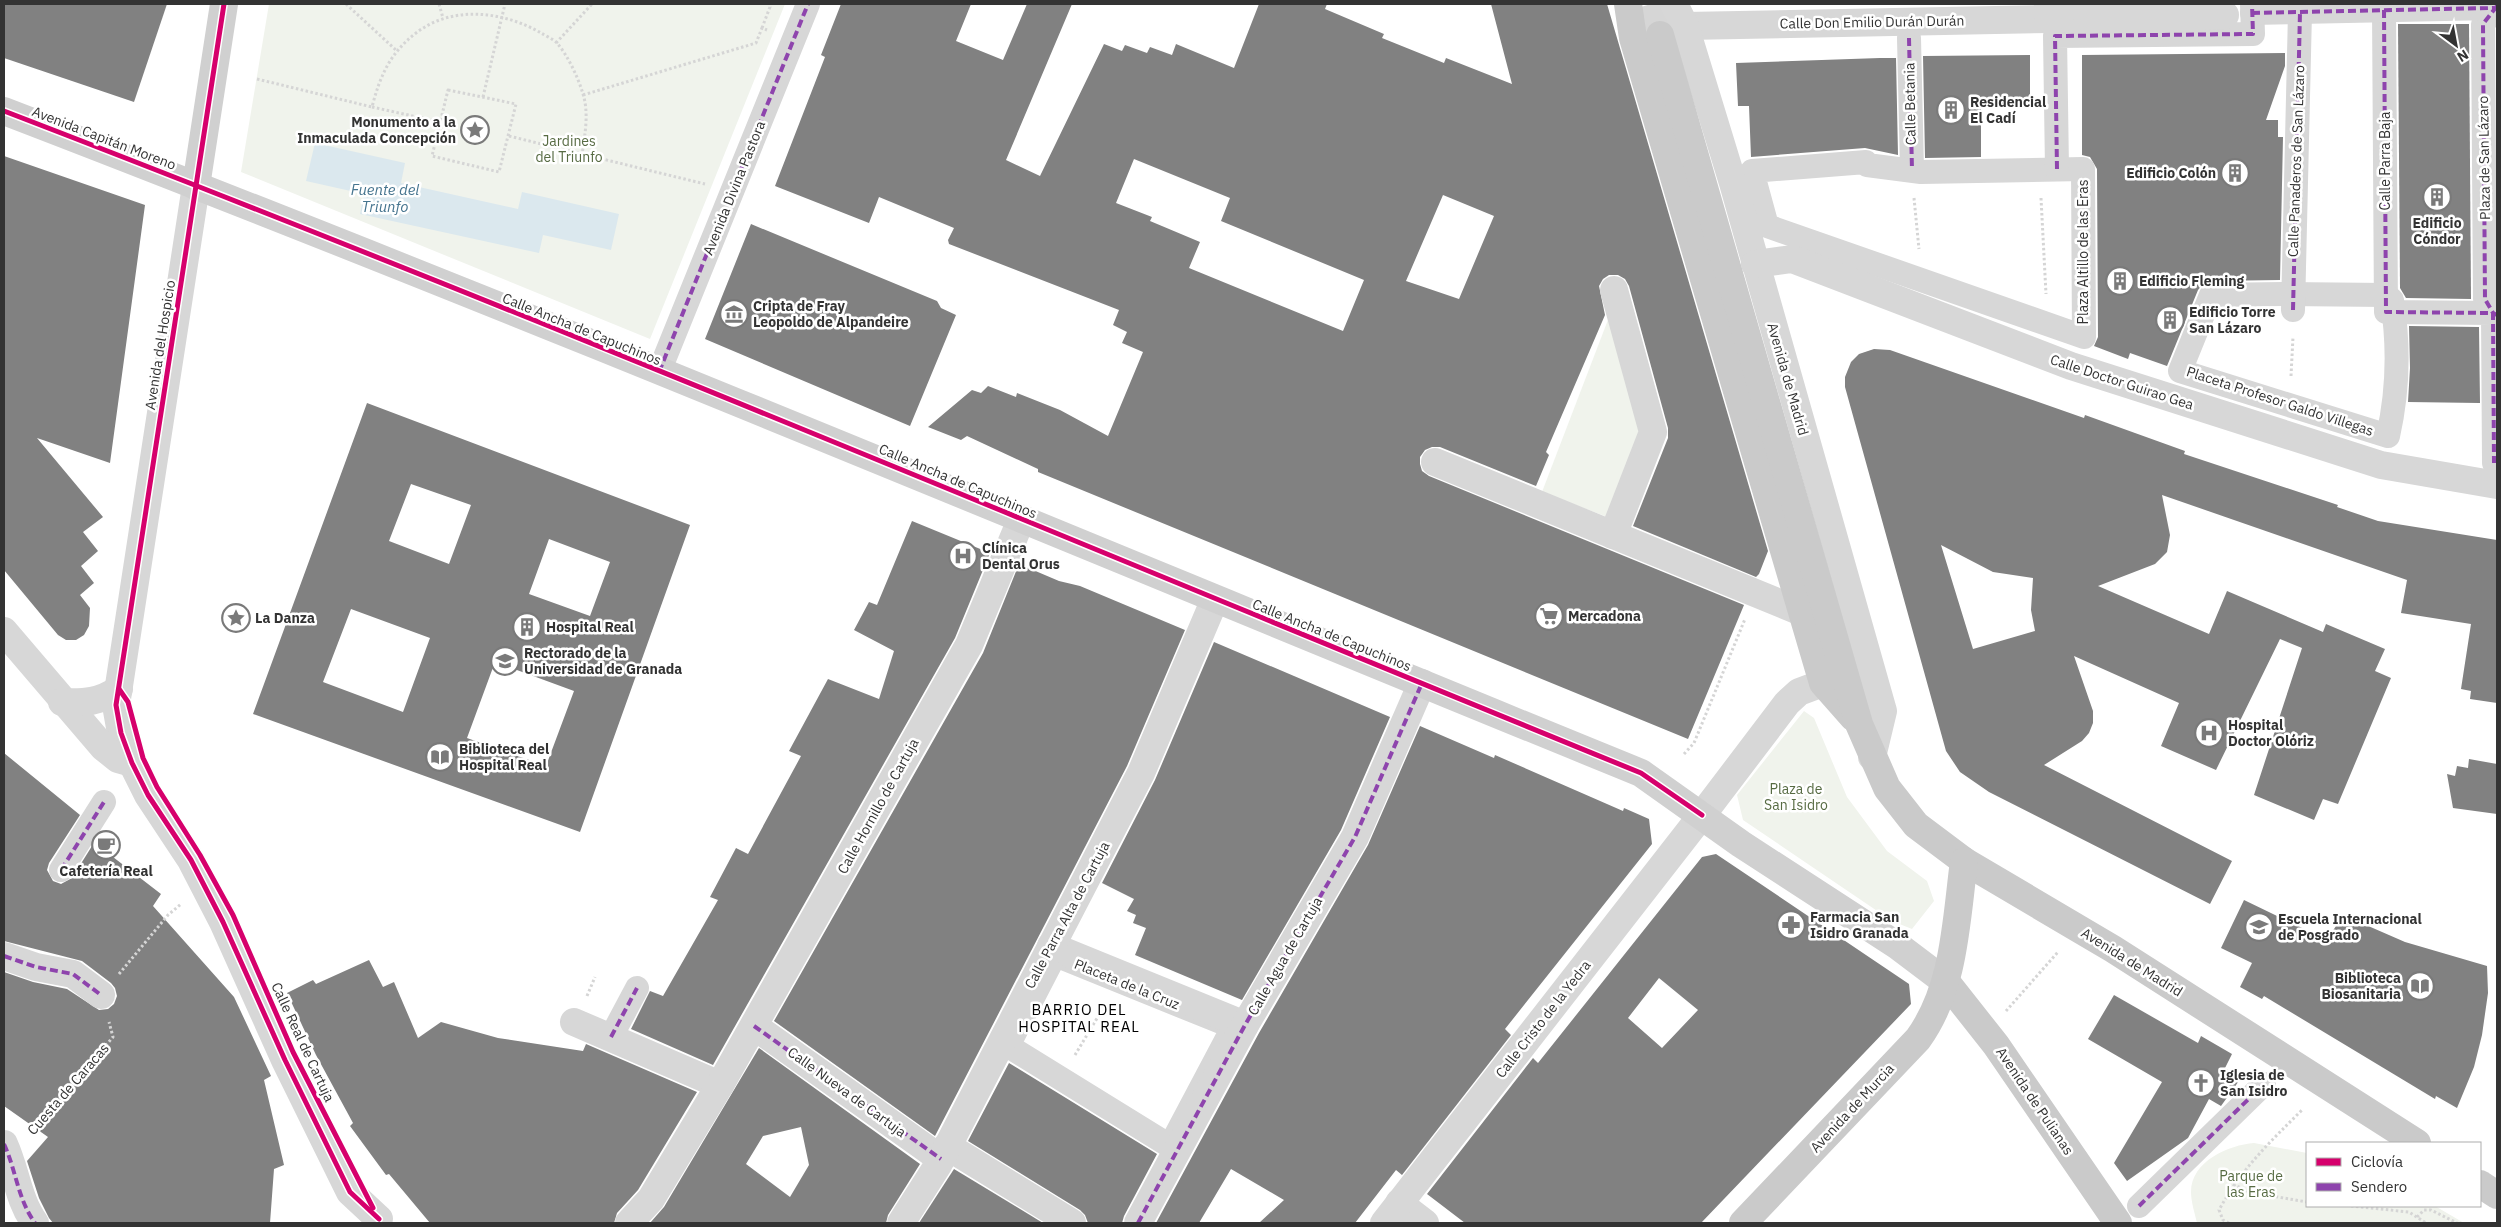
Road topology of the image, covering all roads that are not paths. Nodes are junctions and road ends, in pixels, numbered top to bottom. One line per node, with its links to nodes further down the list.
1 (224, 4): 16 (main road, Avenida del Hospicio)
2 (808, 4): 22 (street, Avenida Divina Pastora)
3 (1628, 4): 28 (main road, Avenida de Madrid)
4 (2495, 6): 7 (street, Calle Don Emilio Durán Durán); 21 (street, Plaza de San Lázaro)
5 (2326, 8): 7 (street, Calle Don Emilio Durán Durán); 8 (street, Calle Don Emilio Durán Durán)
6 (2252, 9): 8 (street, Calle Don Emilio Durán Durán); 10 (street, Calle Don Emilio Durán Durán)
7 (2384, 10): 20 (street, Calle Parra Baja)
8 (2300, 12): 19 (street, Calle Panaderos de San Lázaro)
9 (2226, 15): 10 (street)
10 (2054, 16): 11 (street, Calle Don Emilio Durán Durán); 14 (street)
11 (1673, 21): 17 (street, Avenida de Madrid); 34 (main road, Avenida de Madrid)
12 (1909, 38): 15 (street, Calle Betania)
13 (4, 110): 16 (main road, Avenida Capitán Moreno)
14 (2057, 169): 15 (street, Plaza Altillo de las Eras); 15 (street, Plaza Altillo de las Eras)
15 (1912, 170)
16 (196, 186): 22 (main road, Calle Ancha de Capuchinos); 32 (street, Avenida del Hospicio)
17 (1755, 264): 24 (street, Calle Doctor Guirao Gea); 35 (street, Avenida de Madrid)
18 (1614, 290): 26 (street)
19 (2292, 302): 20 (street, Placeta Profesor Galdo Villegas); 20 (street, Placeta Profesor Galdo Villegas)
20 (2388, 306): 21 (street)
21 (2495, 314): 24 (street, Plaza de San Lázaro)
22 (659, 372): 25 (main road, Calle Ancha de Capuchinos)
23 (1435, 462): 26 (street)
24 (2495, 474)
25 (1021, 520): 27 (main road, Calle Ancha de Capuchinos); 50 (street, Calle Hornillo de Cartuja)
26 (1613, 534): 28 (street)
27 (1215, 599): 30 (main road, Calle Ancha de Capuchinos); 42 (street, Calle Parra Alta de Cartuja)
28 (1804, 613): 31 (main road, Avenida de Madrid)
29 (4, 631): 33 (street)
30 (1422, 683): 38 (main road, Calle Ancha de Capuchinos); 49 (street, Calle Agua de Cartuja)
31 (1823, 683): 34 (main road, Avenida de Madrid); 38 (street)
32 (119, 689): 33 (street); 36 (street, Avenida del Hospicio); 41 (street)
33 (62, 702): 36 (street)
34 (1859, 724): 35 (main road, Avenida de Madrid)
35 (1872, 757): 39 (main road, Avenida de Madrid)
36 (132, 763): 41 (street, Avenida del Hospicio)
37 (104, 802): 40 (street)
38 (1702, 815): 45 (main road); 60 (street, Calle Cristo de la Yedra)
39 (1964, 861): 45 (main road); 54 (main road, Avenida de Madrid)
40 (60, 870)
41 (205, 875): 61 (street, Calle Real de Cartuja)
42 (1051, 946): 49 (street, Placeta de la Cruz); 56 (street, Calle Parra Alta de Cartuja)
43 (4, 956): 47 (street)
44 (1119, 980): 44 (street, Placeta de la Cruz)
45 (1947, 982): 68 (main road, Avenida de Murcia); 69 (main road, Avenida de Pulianas)
46 (637, 988): 51 (street)
47 (101, 995)
48 (574, 1022): 51 (street)
49 (1245, 1025): 66 (street, Calle Agua de Cartuja)
50 (754, 1026): 53 (street, Calle Hornillo de Cartuja); 56 (street, Calle Nueva de Cartuja)
51 (611, 1037): 53 (street)
52 (2264, 1084): 59 (street)
53 (720, 1085): 63 (street, Calle Hornillo de Cartuja)
54 (2415, 1142)
55 (7, 1150): 62 (street)
56 (944, 1153): 64 (street, Calle Parra Alta de Cartuja); 65 (street, Calle Nueva de Cartuja)
57 (2481, 1185): 58 (main road)
58 (2497, 1195)
59 (2139, 1206)
60 (1392, 1213): 67 (street)
61 (378, 1222)
62 (35, 1223)
63 (629, 1223)
64 (901, 1223)
65 (1072, 1223)
66 (1138, 1223)
67 (1425, 1223)
68 (1743, 1223)
69 (2118, 1223)

